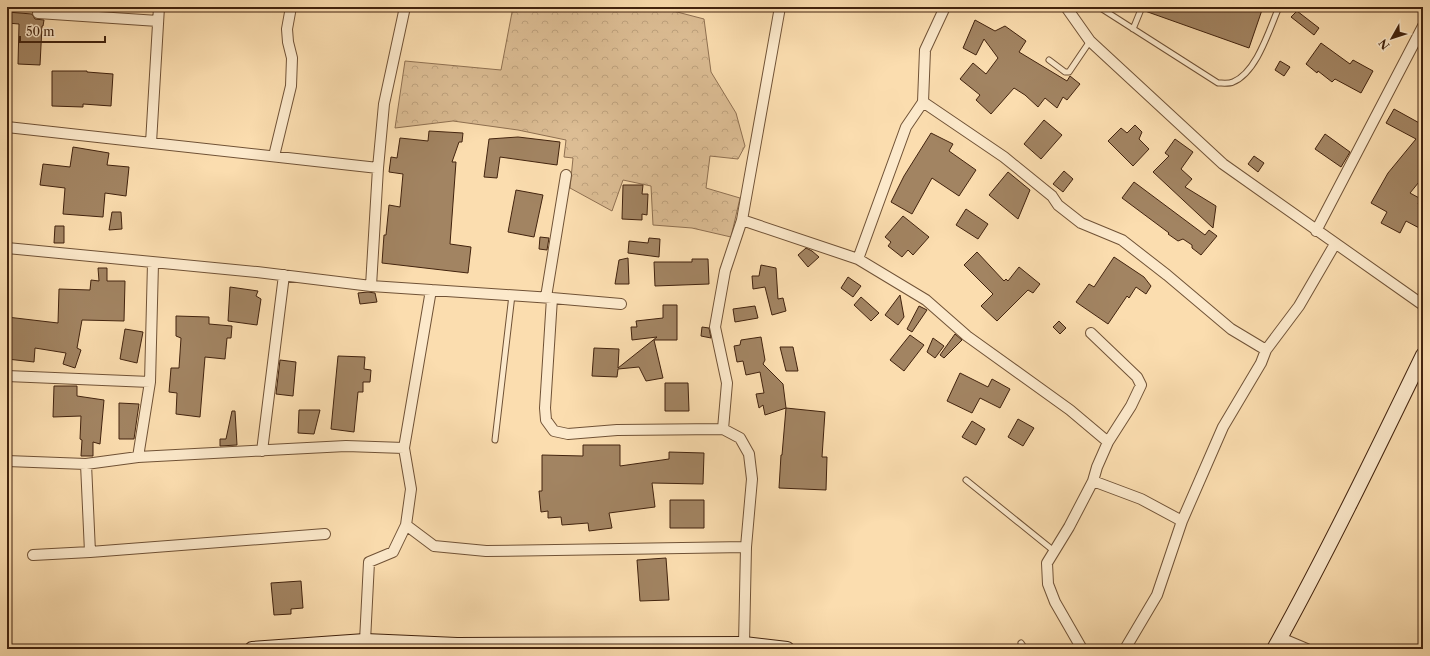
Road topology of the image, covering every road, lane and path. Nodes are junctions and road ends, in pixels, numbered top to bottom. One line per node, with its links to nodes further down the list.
1 (158, 7): 11 (street)
2 (290, 7): 19 (street)
3 (405, 7): 20 (street)
4 (780, 7): 22 (street)
5 (945, 7): 16 (street)
6 (1066, 7): 14 (street)
7 (1098, 7): 13 (lane)
8 (1142, 7): 13 (lane)
9 (1279, 7): 13 (lane)
10 (38, 13): 11 (street)
11 (158, 21): 18 (street)
12 (1423, 26): 23 (street)
13 (1133, 29)
14 (1090, 41): 15 (lane); 23 (street)
15 (1049, 60)
16 (923, 102): 26 (street); 36 (street)
17 (7, 127): 18 (street)
18 (151, 143): 19 (street)
19 (274, 156): 20 (street)
20 (378, 168): 29 (street)
21 (566, 175): 32 (street)
22 (742, 220): 26 (street); 40 (street)
23 (1316, 231): 24 (street)
24 (1335, 244): 34 (street); 36 (street)
25 (7, 248): 27 (street)
26 (858, 259): 42 (street)
27 (153, 262): 28 (street); 39 (street)
28 (284, 275): 29 (street); 44 (street)
29 (371, 286): 30 (street)
30 (431, 290): 31 (street); 43 (street)
31 (512, 295): 32 (street); 41 (lane)
32 (549, 298): 33 (street); 40 (street)
33 (621, 304)
34 (1423, 305)
35 (1091, 333): 42 (street)
36 (1266, 350): 50 (street)
37 (1423, 355): 59 (street)
38 (7, 376): 39 (street)
39 (150, 382): 45 (street)
40 (723, 429): 53 (street)
41 (495, 440)
42 (1108, 442): 49 (street)
43 (404, 448): 44 (street); 51 (street)
44 (262, 451): 45 (street)
45 (138, 457): 47 (street)
46 (7, 461): 47 (street)
47 (86, 464): 55 (street)
48 (966, 480): 54 (lane)
49 (1093, 481): 50 (street); 54 (street)
50 (1182, 521): 68 (street)
51 (406, 525): 53 (street); 57 (street)
52 (325, 534): 55 (street)
53 (746, 547): 63 (street)
54 (1054, 551): 67 (street)
55 (90, 552): 56 (street)
56 (33, 555)
57 (365, 641): 60 (street); 61 (street)
58 (1021, 643): 66 (lane)
59 (1277, 643): 69 (street)
60 (386, 645): 62 (street)
61 (326, 646): 64 (street)
62 (458, 647): 63 (street)
63 (743, 647): 65 (street)
64 (252, 649)
65 (786, 649)
66 (1025, 649)
67 (1082, 649)
68 (1125, 649)
69 (1306, 649)

